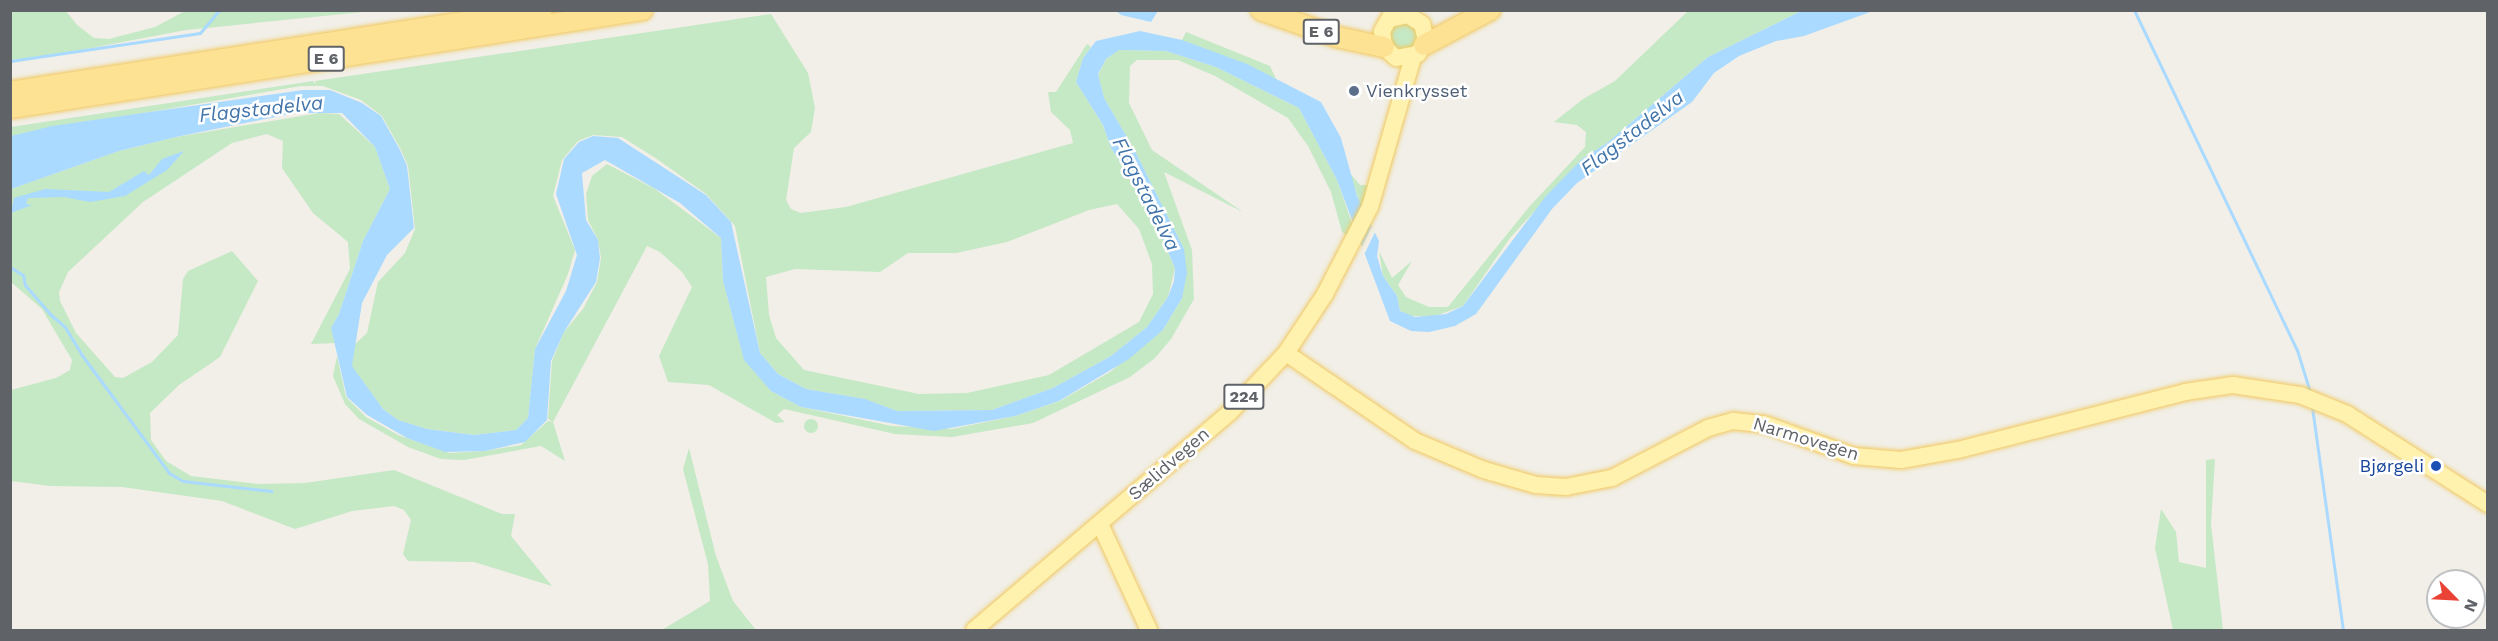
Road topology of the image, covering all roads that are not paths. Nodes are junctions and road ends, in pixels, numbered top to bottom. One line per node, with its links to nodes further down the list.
1 (542, 10): 9 (highway, E 6)
2 (642, 10): 11 (highway, E 6)
3 (1261, 10): 8 (highway, E 6)
4 (1490, 10): 7 (highway)
5 (1412, 14): 6 (main road, 224); 7 (main road, 224)
6 (1392, 15): 8 (main road, 224)
7 (1419, 51): 8 (main road); 10 (main road, 224)
8 (1388, 52): 10 (main road, 224)
9 (10, 92)
10 (1400, 100): 12 (main road, Sælidvegen / 224)
11 (10, 108)
12 (1291, 346): 13 (main road, Narmovegen); 14 (main road, Sælidvegen / 224)
13 (2487, 504)
14 (1094, 528): 15 (main road, Sælidvegen / 224); 16 (main road)
15 (974, 630)
16 (1149, 630)

